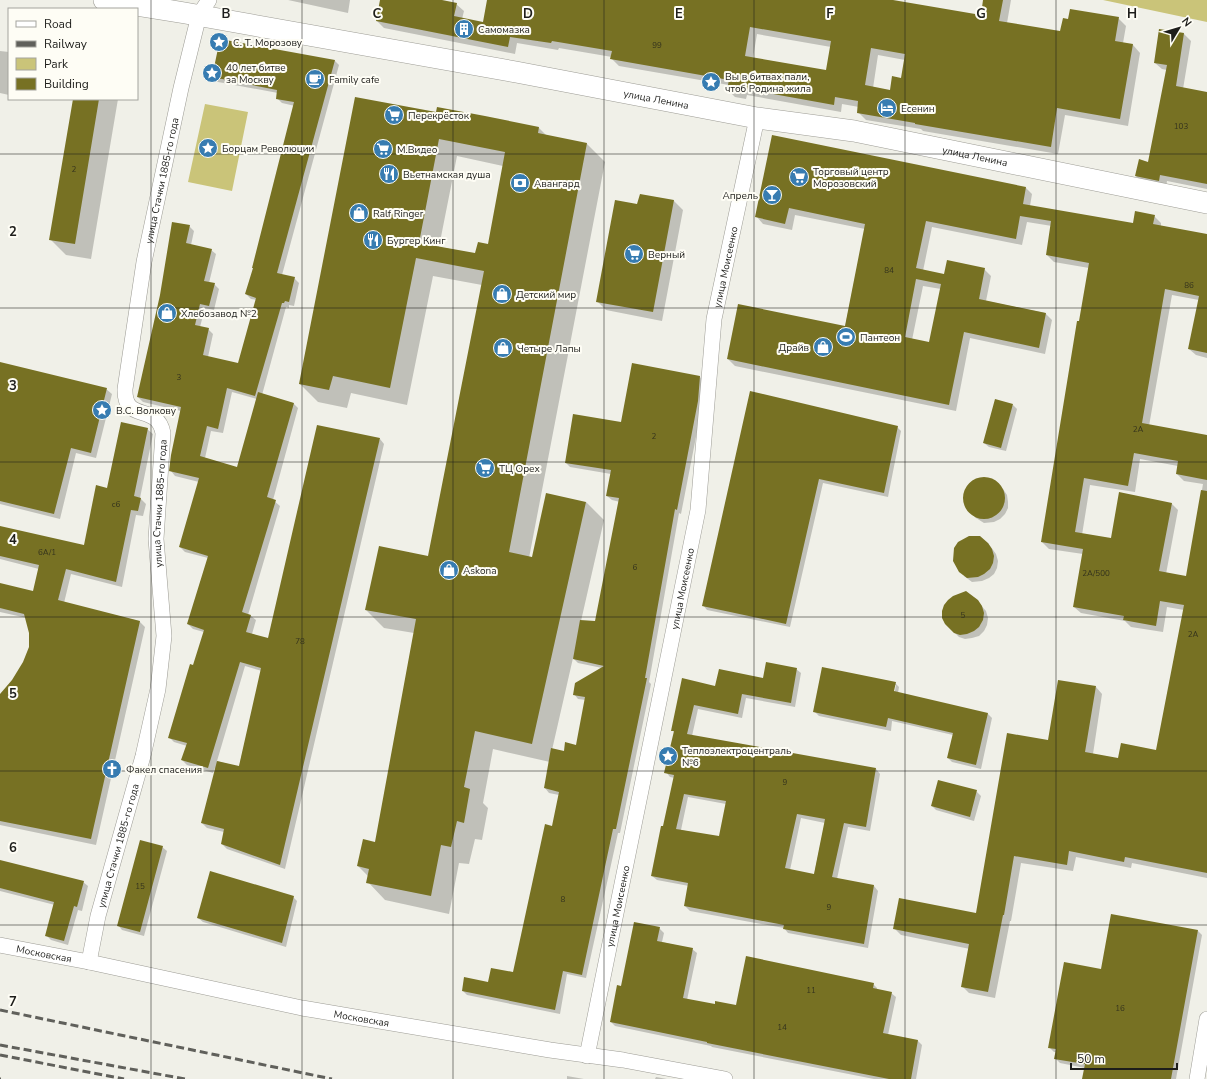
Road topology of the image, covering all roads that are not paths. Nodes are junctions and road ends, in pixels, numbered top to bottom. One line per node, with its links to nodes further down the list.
1 (104, 0): 2 (main road, улица Ленина)
2 (204, 8): 3 (main road, улица Ленина); 6 (street, улица Стачки 1885-го года)
3 (758, 118): 4 (main road, улица Ленина); 8 (street, улица Моисеенко)
4 (1207, 203)
5 (0, 945): 6 (street, Московская)
6 (89, 962): 8 (street, Московская)
7 (1207, 1019): 10 (street)
8 (587, 1056): 9 (street, Московская)
9 (725, 1079)
10 (1197, 1079)

